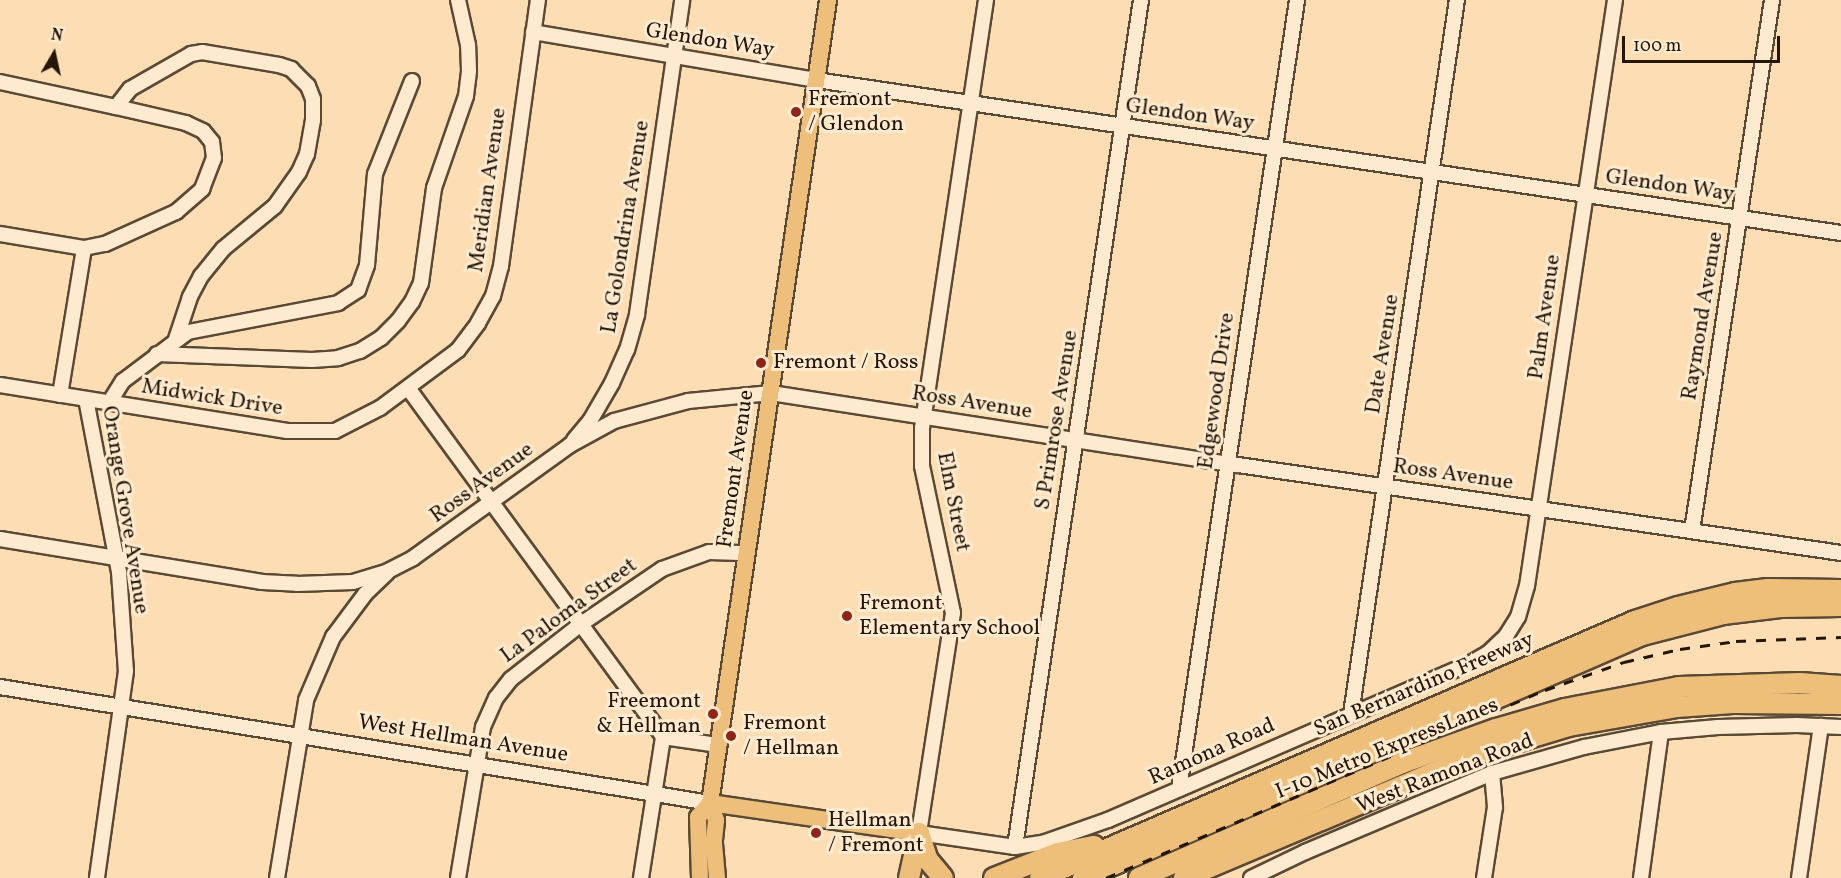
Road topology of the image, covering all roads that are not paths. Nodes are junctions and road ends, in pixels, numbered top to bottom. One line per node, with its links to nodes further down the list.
1 (458, 0): 27 (street)
2 (538, 0): 11 (street, Meridian Avenue)
3 (682, 0): 12 (street, La Golondrina Avenue)
4 (828, 0): 13 (main road, Fremont Avenue)
5 (986, 0): 16 (street, Elm Street)
6 (1141, 0): 18 (street, S Primrose Avenue)
7 (1298, 0): 19 (street, Edgewood Drive)
8 (1457, 0): 20 (street, Date Avenue)
9 (1615, 0): 21 (street, Palm Avenue)
10 (1772, 0): 22 (street, Raymond Avenue)
11 (533, 32): 12 (street, Glendon Way); 29 (street, Meridian Avenue)
12 (673, 56): 13 (street, Glendon Way); 36 (street, La Golondrina Avenue)
13 (816, 80): 16 (street, Glendon Way); 30 (main road, Fremont Avenue)
14 (412, 81): 26 (street)
15 (0, 82): 17 (street)
16 (971, 103): 18 (street, Glendon Way); 34 (street, Elm Street)
17 (116, 107): 25 (street); 26 (street)
18 (1122, 126): 19 (street, Glendon Way); 35 (street, S Primrose Avenue)
19 (1275, 149): 20 (street, Glendon Way); 37 (street, Edgewood Drive)
20 (1431, 172): 21 (street, Glendon Way); 38 (street, Date Avenue)
21 (1585, 195): 22 (street, Glendon Way); 40 (street, Palm Avenue)
22 (1739, 218): 23 (street, Glendon Way); 41 (street, Raymond Avenue)
23 (1841, 233)
24 (0, 234): 25 (street)
25 (84, 248): 31 (street)
26 (176, 339): 27 (street)
27 (157, 354): 33 (street)
28 (0, 385): 31 (street, Midwick Drive)
29 (408, 388): 33 (street, Midwick Drive); 39 (street)
30 (771, 393): 34 (street, Ross Avenue); 36 (street, Ross Avenue); 43 (main road, Fremont Avenue)
31 (60, 395): 32 (street, Midwick Drive)
32 (86, 399): 33 (street, Midwick Drive); 45 (street, Orange Grove Avenue)
33 (109, 403)
34 (924, 416): 35 (street, Ross Avenue); 69 (street, Elm Street)
35 (1075, 440): 37 (street, Ross Avenue); 71 (street, S Primrose Avenue)
36 (570, 446): 39 (street, Ross Avenue)
37 (1228, 462): 38 (street, Ross Avenue); 66 (street, Edgewood Drive)
38 (1384, 486): 40 (street, Ross Avenue); 56 (street, Date Avenue)
39 (492, 503): 46 (street, Ross Avenue); 49 (street)
40 (1538, 508): 41 (street, Ross Avenue); 50 (street, Palm Avenue)
41 (1692, 531): 44 (street, Ross Avenue)
42 (0, 539): 45 (street, Ross Avenue)
43 (747, 553): 49 (street, La Paloma Street); 63 (main road, Fremont Avenue)
44 (1841, 553)
45 (115, 559): 46 (street, Ross Avenue); 55 (street, Orange Grove Avenue)
46 (388, 571): 61 (street)
47 (1841, 590): 70 (highway, San Bernardino Freeway)
48 (1841, 606): 83 (highway, I-10 Metro ExpressLanes)
49 (581, 624): 62 (street); 64 (street, La Paloma Street)
50 (1506, 636): 56 (street, Ramona Road)
51 (0, 687): 55 (street, West Hellman Avenue)
52 (1841, 687): 53 (highway, I-10 Metro ExpressLanes)
53 (1659, 690): 57 (highway); 84 (highway, I-10 Metro ExpressLanes)
54 (1841, 704): 57 (highway)
55 (120, 707): 61 (street, West Hellman Avenue); 73 (street, Orange Grove Avenue)
56 (1351, 714): 66 (street, Ramona Road)
57 (1609, 718): 72 (highway)
58 (1821, 726): 59 (street, West Ramona Road); 60 (street, West Ramona Road); 90 (street)
59 (1841, 727)
60 (1661, 732): 65 (street, West Ramona Road); 89 (street)
61 (298, 735): 64 (street, West Hellman Avenue); 74 (street)
62 (663, 737): 63 (street); 67 (street)
63 (718, 745): 68 (main road, Fremont Avenue)
64 (475, 764): 67 (street, West Hellman Avenue); 75 (street, La Paloma Street)
65 (1492, 773): 87 (street, West Ramona Road); 88 (street)
66 (1179, 789): 71 (street, Ramona Road)
67 (653, 793): 68 (street, West Hellman Avenue); 76 (street)
68 (710, 803): 69 (main road, West Hellman Avenue); 77 (main road, Fremont Avenue); 78 (main road, Fremont Avenue)
69 (919, 833): 71 (street, Ramona Road); 79 (highway); 80 (highway)
70 (1129, 840): 81 (highway); 82 (highway, San Bernardino Freeway)
71 (1015, 847)
72 (1258, 847): 85 (highway); 86 (highway)
73 (97, 878)
74 (277, 878)
75 (458, 878)
76 (641, 878)
77 (700, 878)
78 (717, 878)
79 (909, 878)
80 (943, 878)
81 (994, 878)
82 (1040, 878)
83 (1083, 878)
84 (1139, 878)
85 (1185, 878)
86 (1195, 878)
87 (1251, 878)
88 (1484, 878)
89 (1641, 878)
90 (1799, 878)

